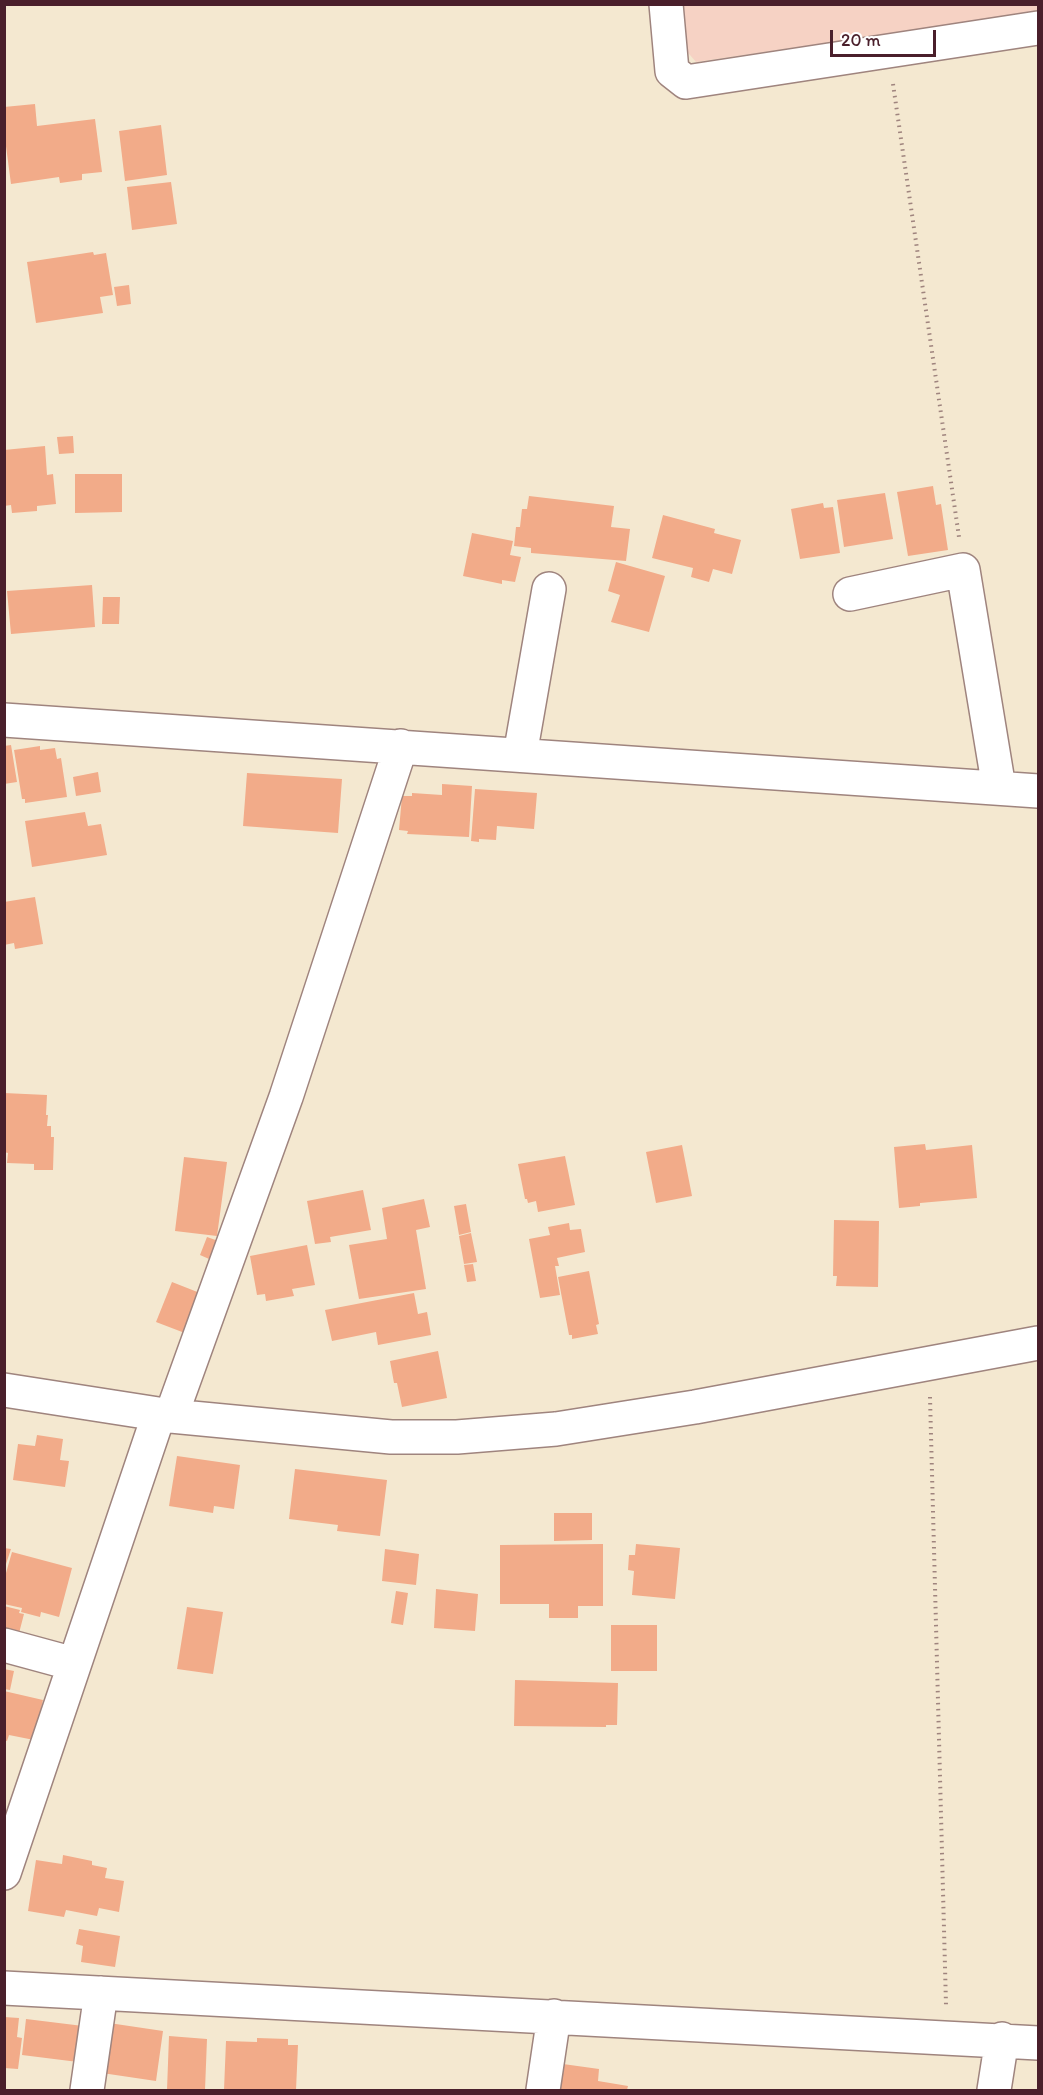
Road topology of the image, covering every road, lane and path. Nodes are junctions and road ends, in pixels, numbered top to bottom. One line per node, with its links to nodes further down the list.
1 (666, 4): 3 (street)
2 (1038, 28): 3 (street)
3 (888, 51): 4 (path)
4 (963, 570): 6 (street); 10 (street)
5 (549, 590): 9 (street)
6 (850, 594)
7 (4, 720): 8 (street)
8 (401, 746): 9 (street); 15 (street)
9 (520, 755): 10 (street)
10 (999, 788): 11 (street)
11 (1038, 791)
12 (1038, 1343): 13 (street)
13 (929, 1364): 15 (street); 22 (path)
14 (4, 1390): 15 (street)
15 (165, 1415): 17 (street)
16 (4, 1645): 17 (street)
17 (74, 1664): 18 (street)
18 (4, 1874)
19 (4, 1988): 20 (street)
20 (101, 1993): 21 (street); 25 (street)
21 (554, 2016): 22 (street); 26 (street)
22 (946, 2036): 23 (street)
23 (1002, 2039): 24 (street); 27 (street)
24 (1038, 2043)
25 (87, 2091)
26 (543, 2091)
27 (994, 2091)

